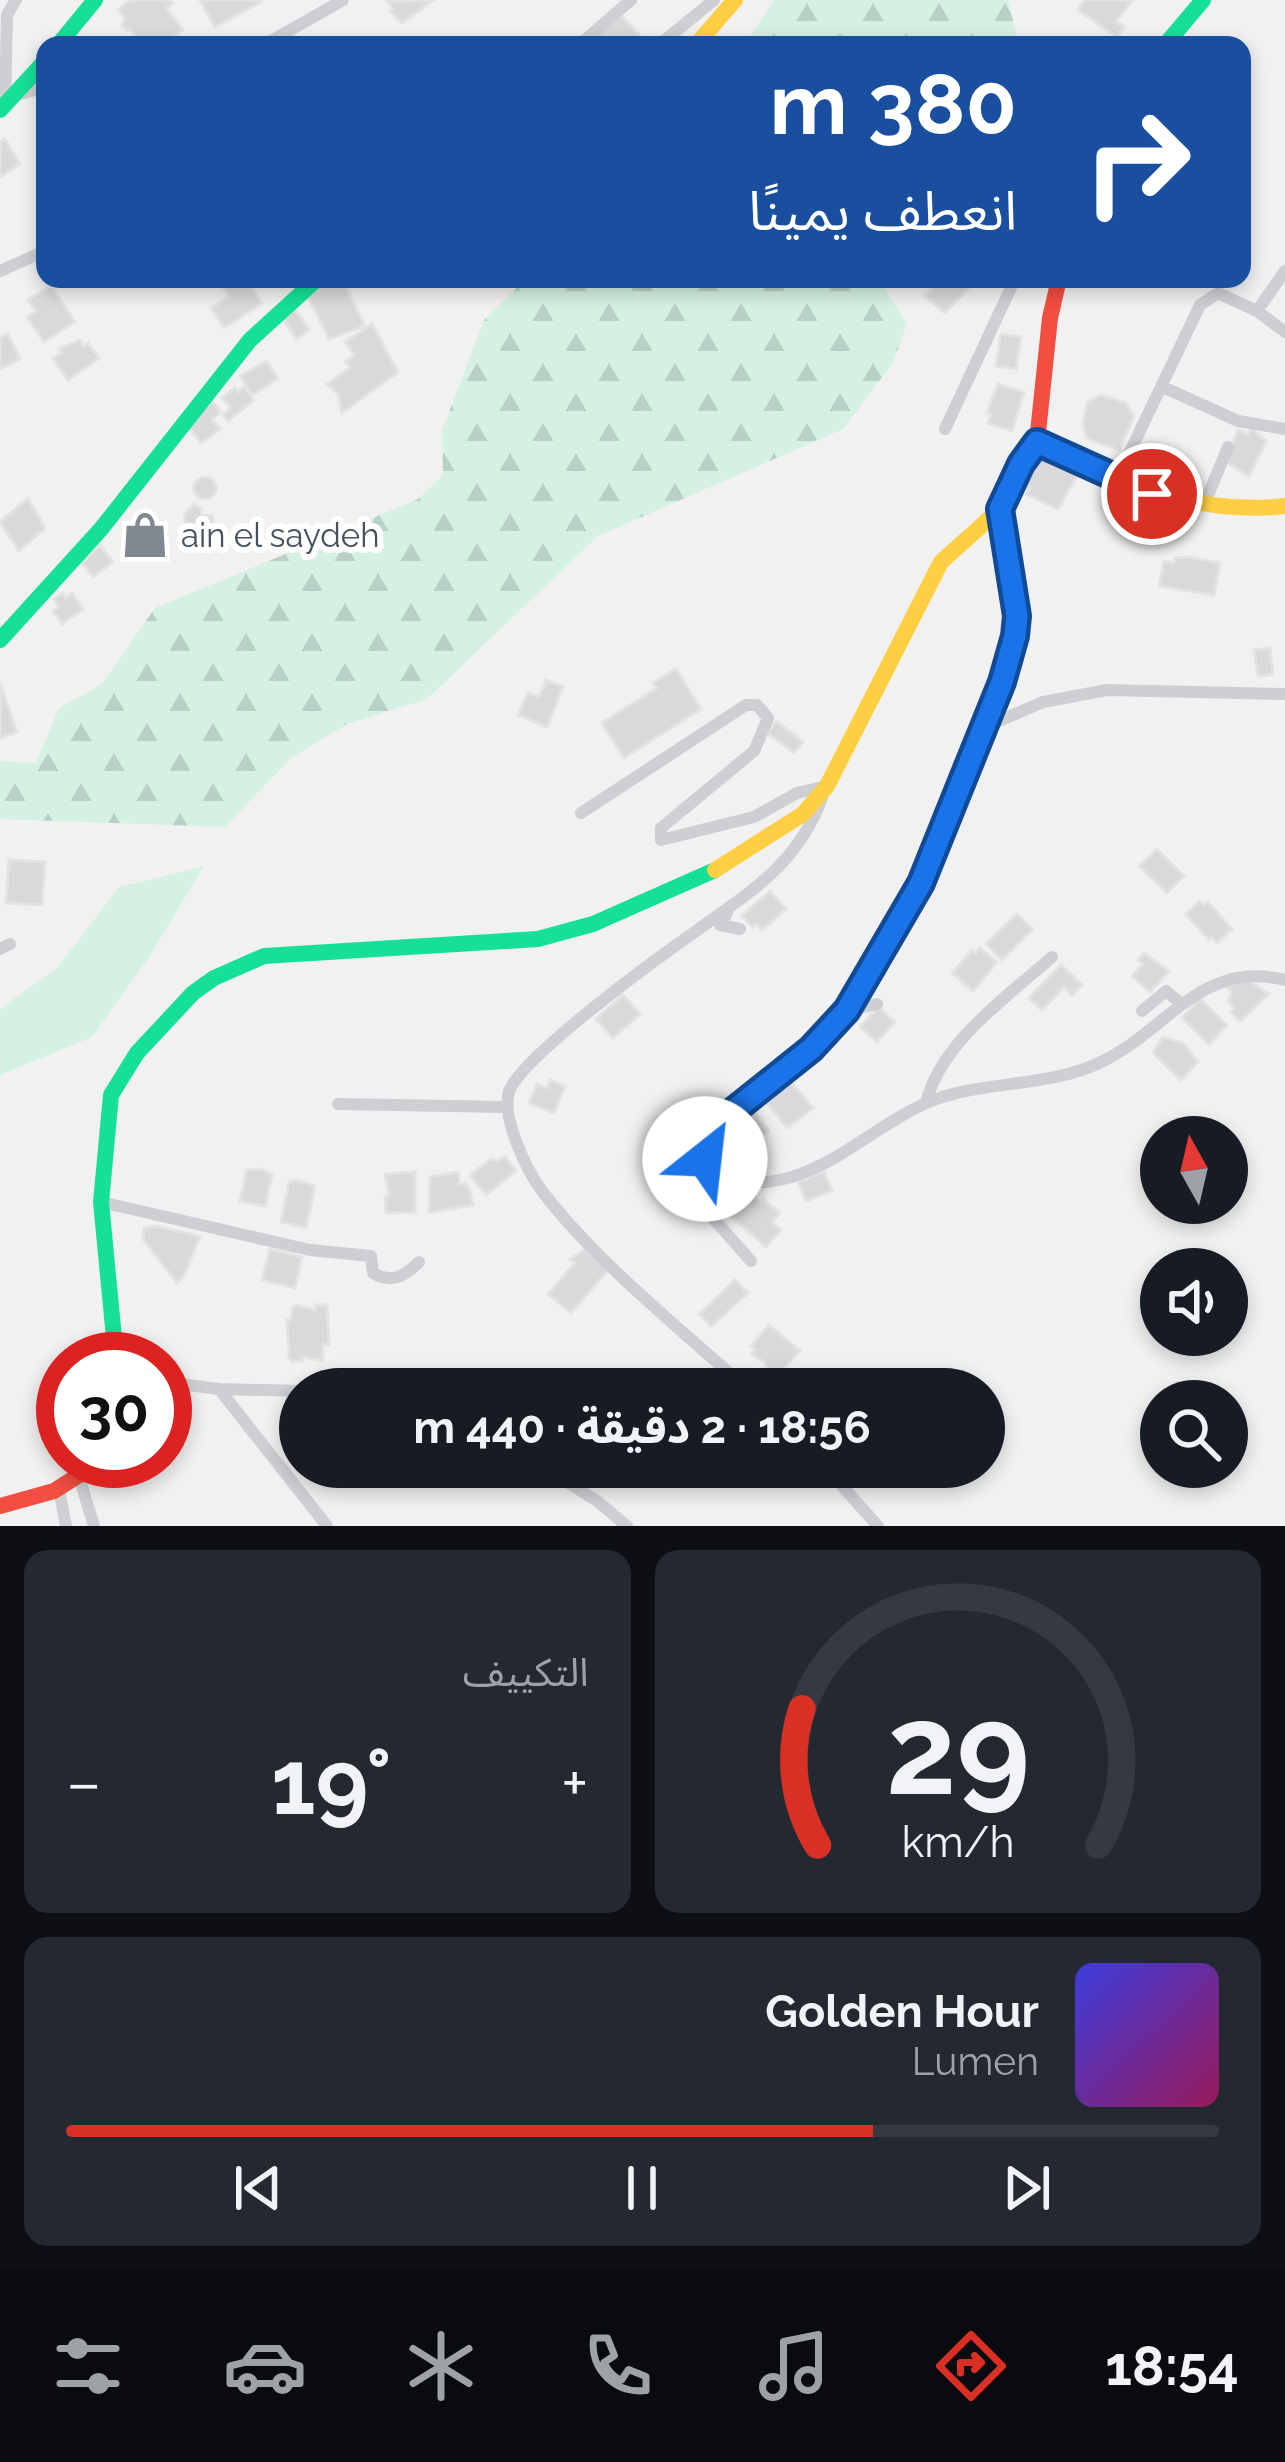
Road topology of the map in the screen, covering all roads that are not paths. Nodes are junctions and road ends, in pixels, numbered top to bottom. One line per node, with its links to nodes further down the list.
1 (16, 0): 16 (street)
2 (95, 0): 8 (street)
3 (631, 0): 10 (street)
4 (714, 0): 11 (street)
5 (735, 0): 12 (street)
6 (1203, 0): 13 (street)
7 (335, 2): 9 (street)
8 (65, 36)
9 (279, 36)
10 (589, 36)
11 (669, 36)
12 (704, 36)
13 (1173, 36)
14 (36, 71): 16 (street)
15 (36, 91): 16 (street)
16 (7, 103)
17 (36, 255): 19 (street)
18 (1285, 271): 23 (street)
19 (0, 272)
20 (306, 288): 34 (street)
21 (1011, 288): 26 (street)
22 (1057, 288): 28 (street)
23 (1257, 311): 24 (street); 25 (street)
24 (1285, 332)
25 (1163, 387): 27 (street); 30 (street)
26 (945, 429)
27 (1285, 429)
28 (1037, 442): 30 (street); 33 (street)
29 (1228, 448): 31 (street)
30 (1117, 478): 31 (street)
31 (1204, 505): 32 (street)
32 (1285, 506)
33 (1000, 509): 36 (street); 37 (street)
34 (0, 640)
35 (1285, 694): 36 (street)
36 (983, 728): 45 (street)
37 (826, 786): 38 (street); 39 (street); 51 (street)
38 (581, 813)
39 (730, 907): 40 (street); 49 (street)
40 (740, 929)
41 (1052, 957): 47 (street)
42 (1285, 980): 44 (street)
43 (877, 1004): 45 (street)
44 (1181, 1004): 46 (street); 47 (street)
45 (847, 1010): 50 (street)
46 (1142, 1011)
47 (926, 1103): 50 (street)
48 (338, 1104): 49 (street)
49 (507, 1107): 55 (street)
50 (705, 1159): 53 (street)
51 (101, 1202): 52 (street); 54 (street)
52 (419, 1262)
53 (752, 1262)
54 (113, 1332)
55 (724, 1368)
56 (192, 1385): 57 (street)
57 (220, 1389): 58 (street); 67 (street)
58 (279, 1390)
59 (63, 1488): 63 (street)
60 (82, 1488): 66 (street)
61 (576, 1488): 68 (street)
62 (845, 1488): 69 (street)
63 (59, 1490): 64 (street); 65 (street)
64 (0, 1506)
65 (66, 1526)
66 (94, 1526)
67 (327, 1526)
68 (627, 1526)
69 (878, 1526)

